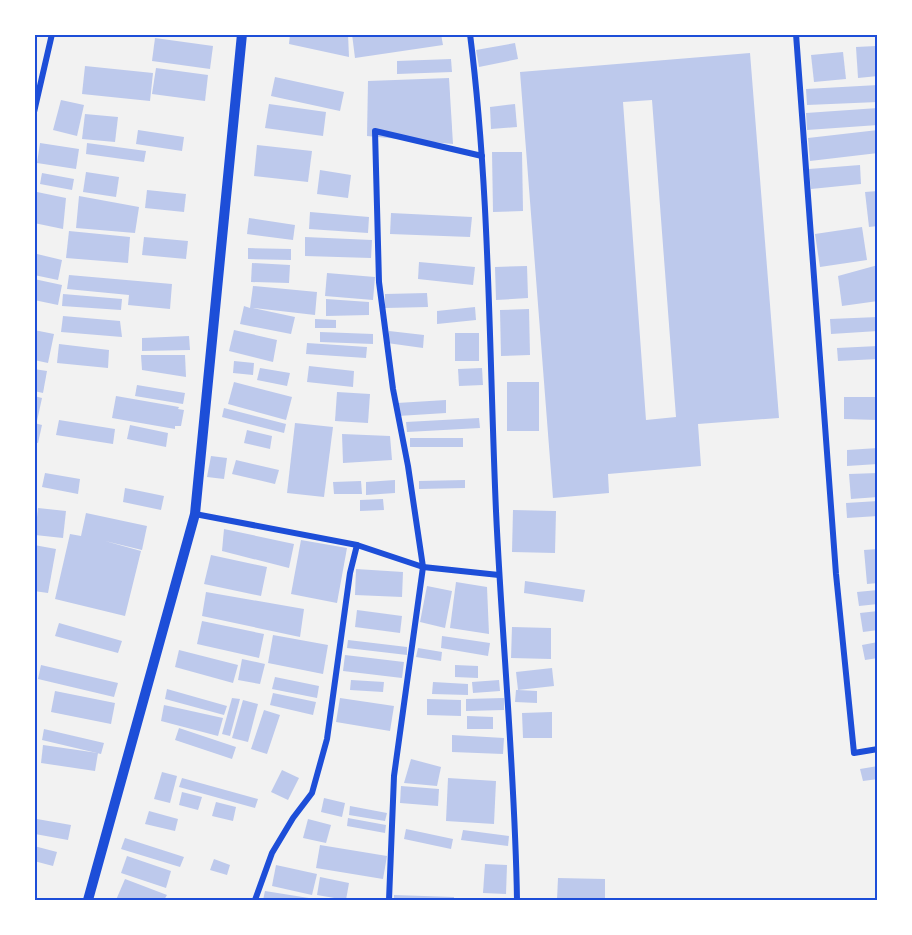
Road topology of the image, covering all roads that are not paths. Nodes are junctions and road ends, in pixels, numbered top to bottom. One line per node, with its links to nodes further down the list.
1 (52, 34): 5 (street)
2 (242, 34): 7 (street)
3 (470, 34): 6 (street)
4 (796, 34): 11 (street)
5 (34, 112)
6 (482, 156): 9 (street); 10 (street)
7 (195, 513): 8 (street); 12 (street)
8 (357, 545): 9 (street); 13 (street)
9 (423, 567): 10 (street); 14 (street)
10 (499, 575): 15 (street)
11 (878, 749)
12 (88, 900)
13 (255, 900)
14 (389, 900)
15 (517, 900)

